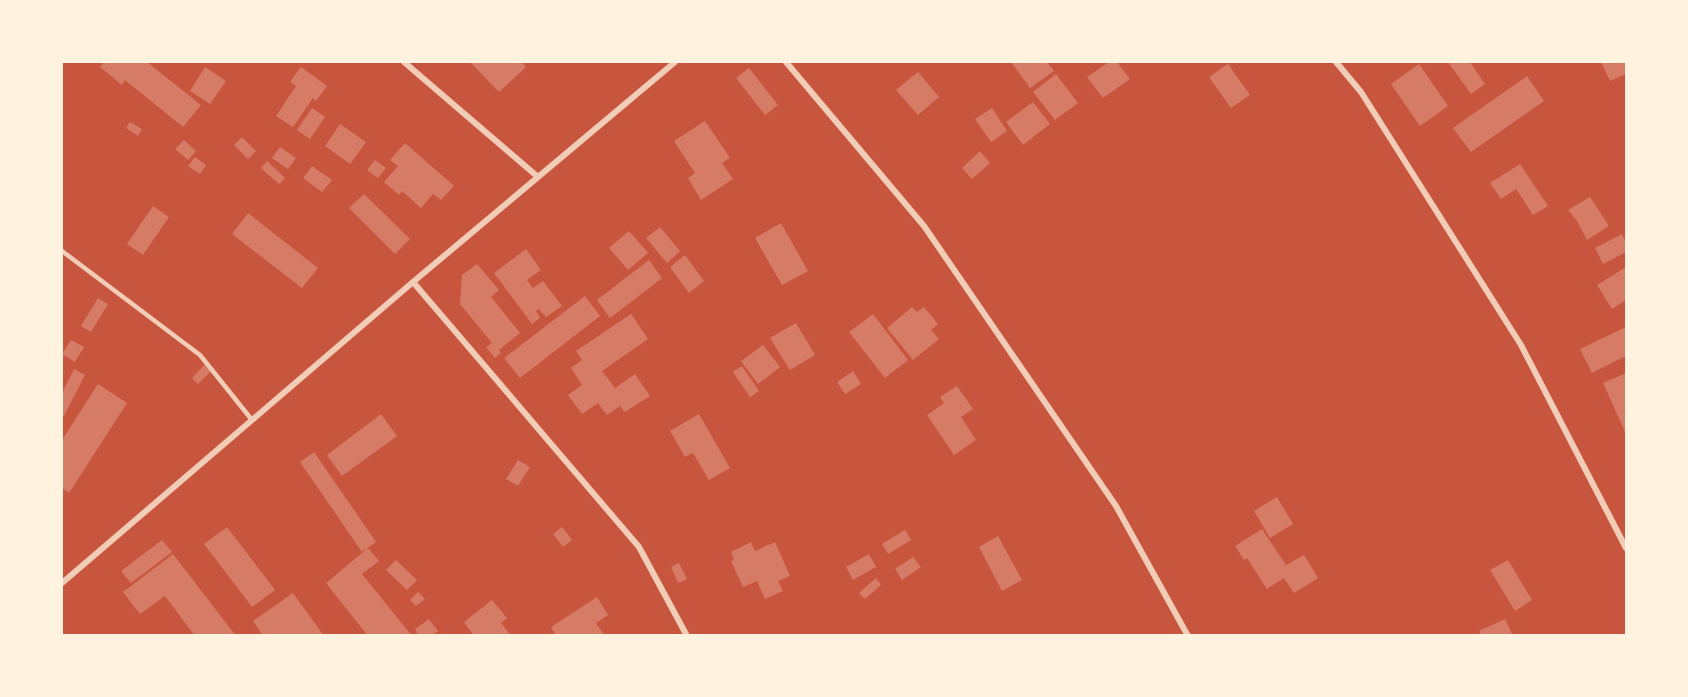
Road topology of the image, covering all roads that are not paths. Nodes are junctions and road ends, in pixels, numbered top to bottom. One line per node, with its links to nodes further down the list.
1 (404, 62): 5 (street)
2 (675, 62): 5 (street)
3 (786, 62): 12 (street)
4 (1336, 62): 9 (street)
5 (538, 177): 7 (street)
6 (62, 251): 8 (lane)
7 (413, 282): 8 (street); 11 (street)
8 (252, 420): 10 (street)
9 (1626, 548)
10 (62, 583)
11 (687, 636)
12 (1188, 636)

